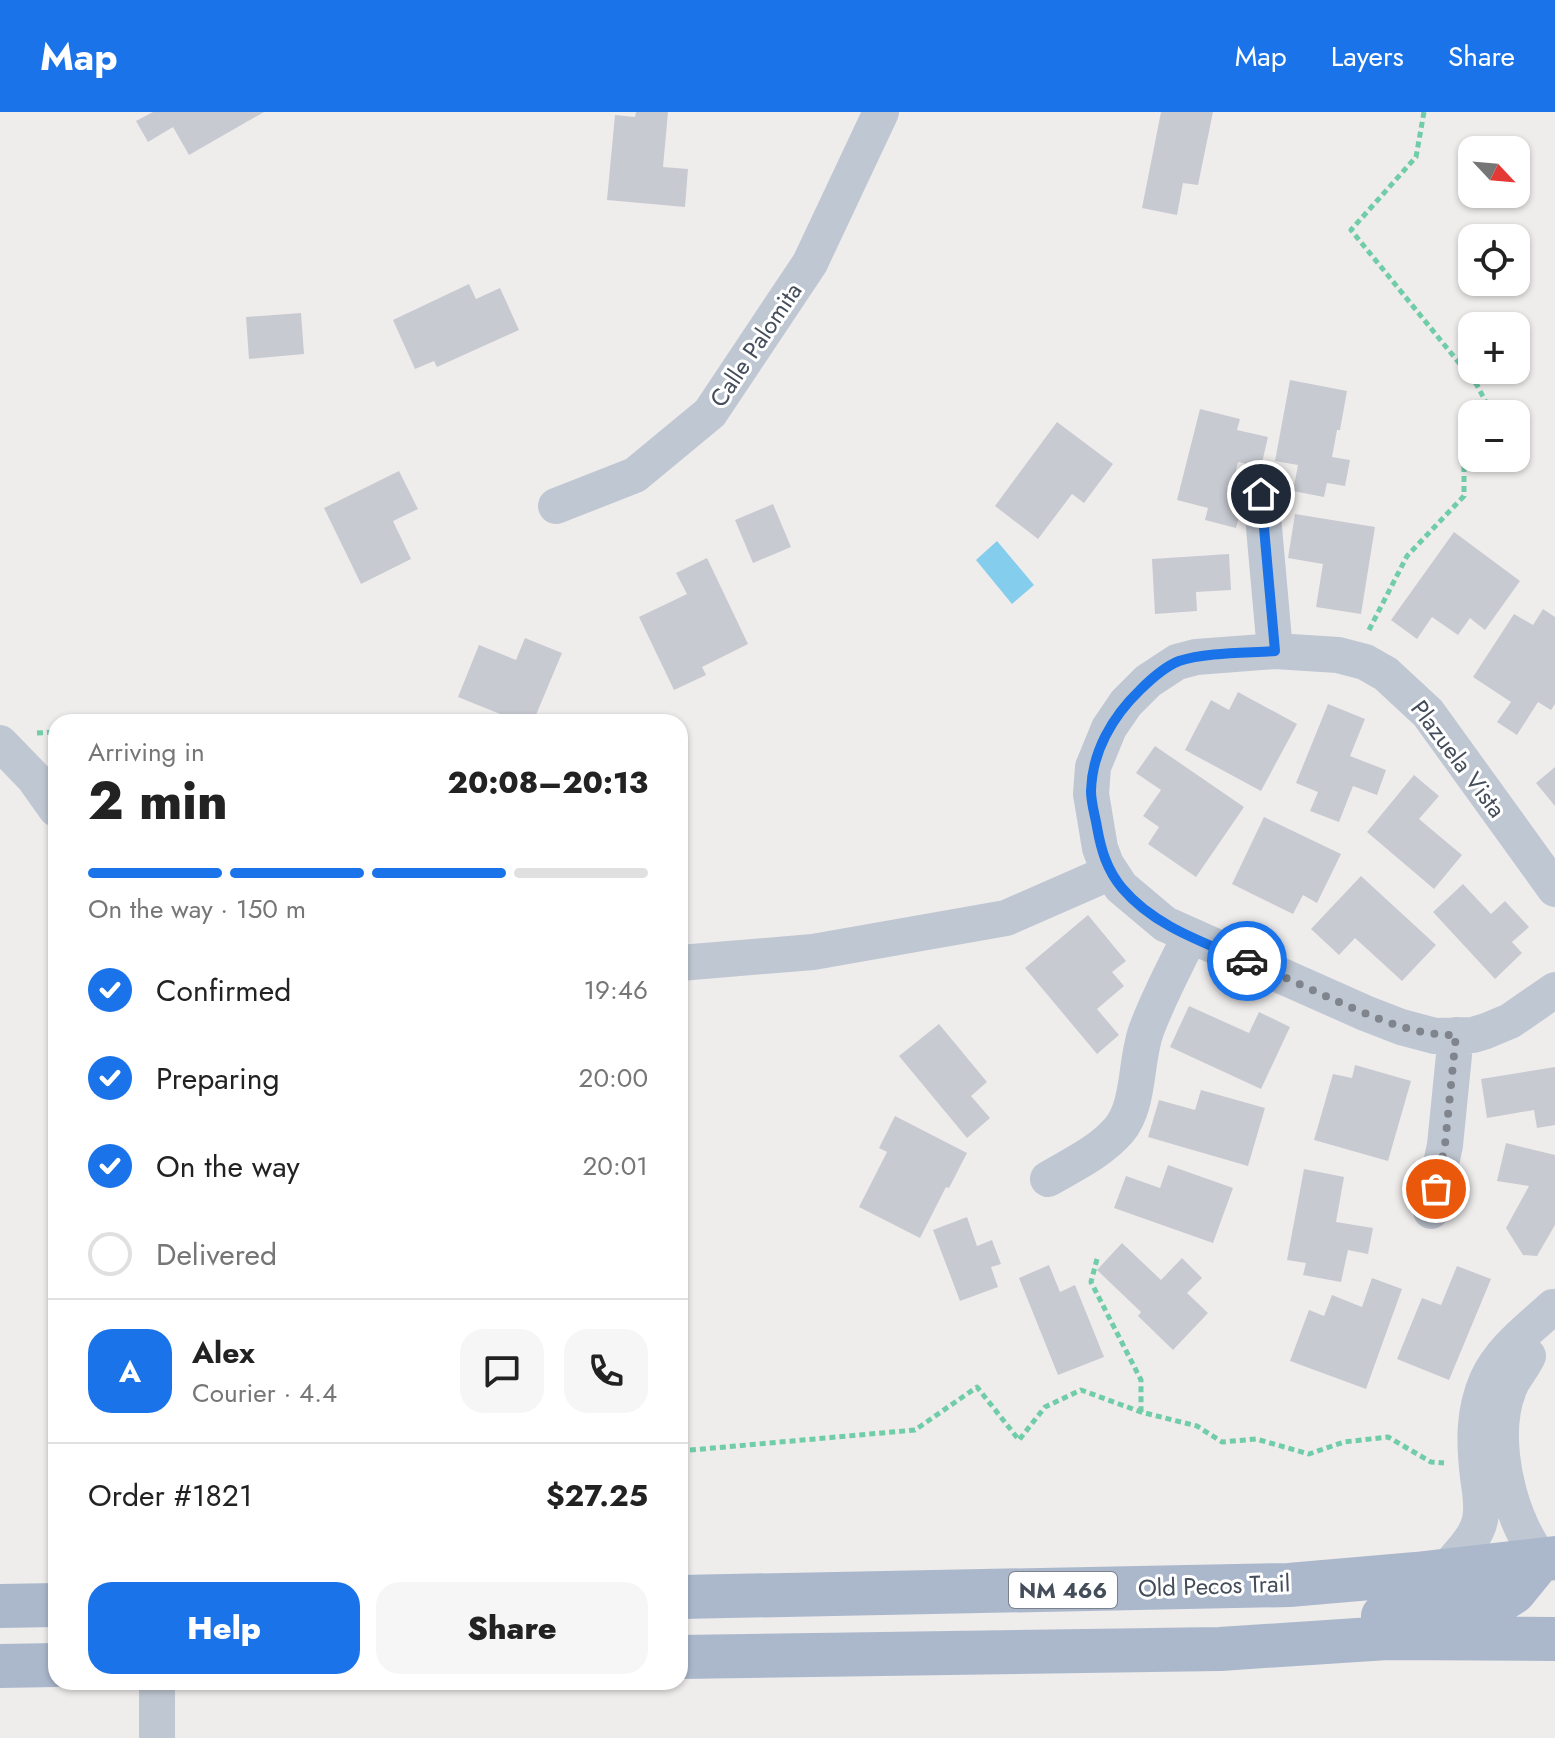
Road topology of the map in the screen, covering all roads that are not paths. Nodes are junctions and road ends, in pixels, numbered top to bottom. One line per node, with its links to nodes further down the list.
1 (881, 112): 3 (street, Calle Palomita)
2 (1261, 494): 4 (street)
3 (556, 506)
4 (1275, 651): 7 (street, Plazuela Vista); 8 (street, Plazuela Vista)
5 (0, 743): 6 (street)
6 (48, 798)
7 (1549, 870)
8 (1111, 872): 9 (street, Plazuela Vista); 10 (street)
9 (1190, 936): 12 (street, Plazuela Vista); 13 (street)
10 (688, 962)
11 (1555, 990): 12 (street, Plazuela Vista)
12 (1456, 1035): 14 (street)
13 (1048, 1179)
14 (1431, 1211)
15 (1554, 1306): 16 (street); 17 (street)
16 (1548, 1559): 17 (main road, Old Pecos Trail / NM 466); 24 (main road)
17 (1446, 1570): 18 (main road, Old Pecos Trail / NM 466)
18 (688, 1597)
19 (48, 1605): 20 (main road)
20 (0, 1606)
21 (1555, 1617): 22 (main road)
22 (1387, 1638): 23 (main road); 24 (main road)
23 (1555, 1639)
24 (1220, 1649): 25 (main road)
25 (688, 1657)
26 (48, 1665): 27 (main road)
27 (0, 1666)
28 (157, 1690): 29 (street)
29 (157, 1738)

